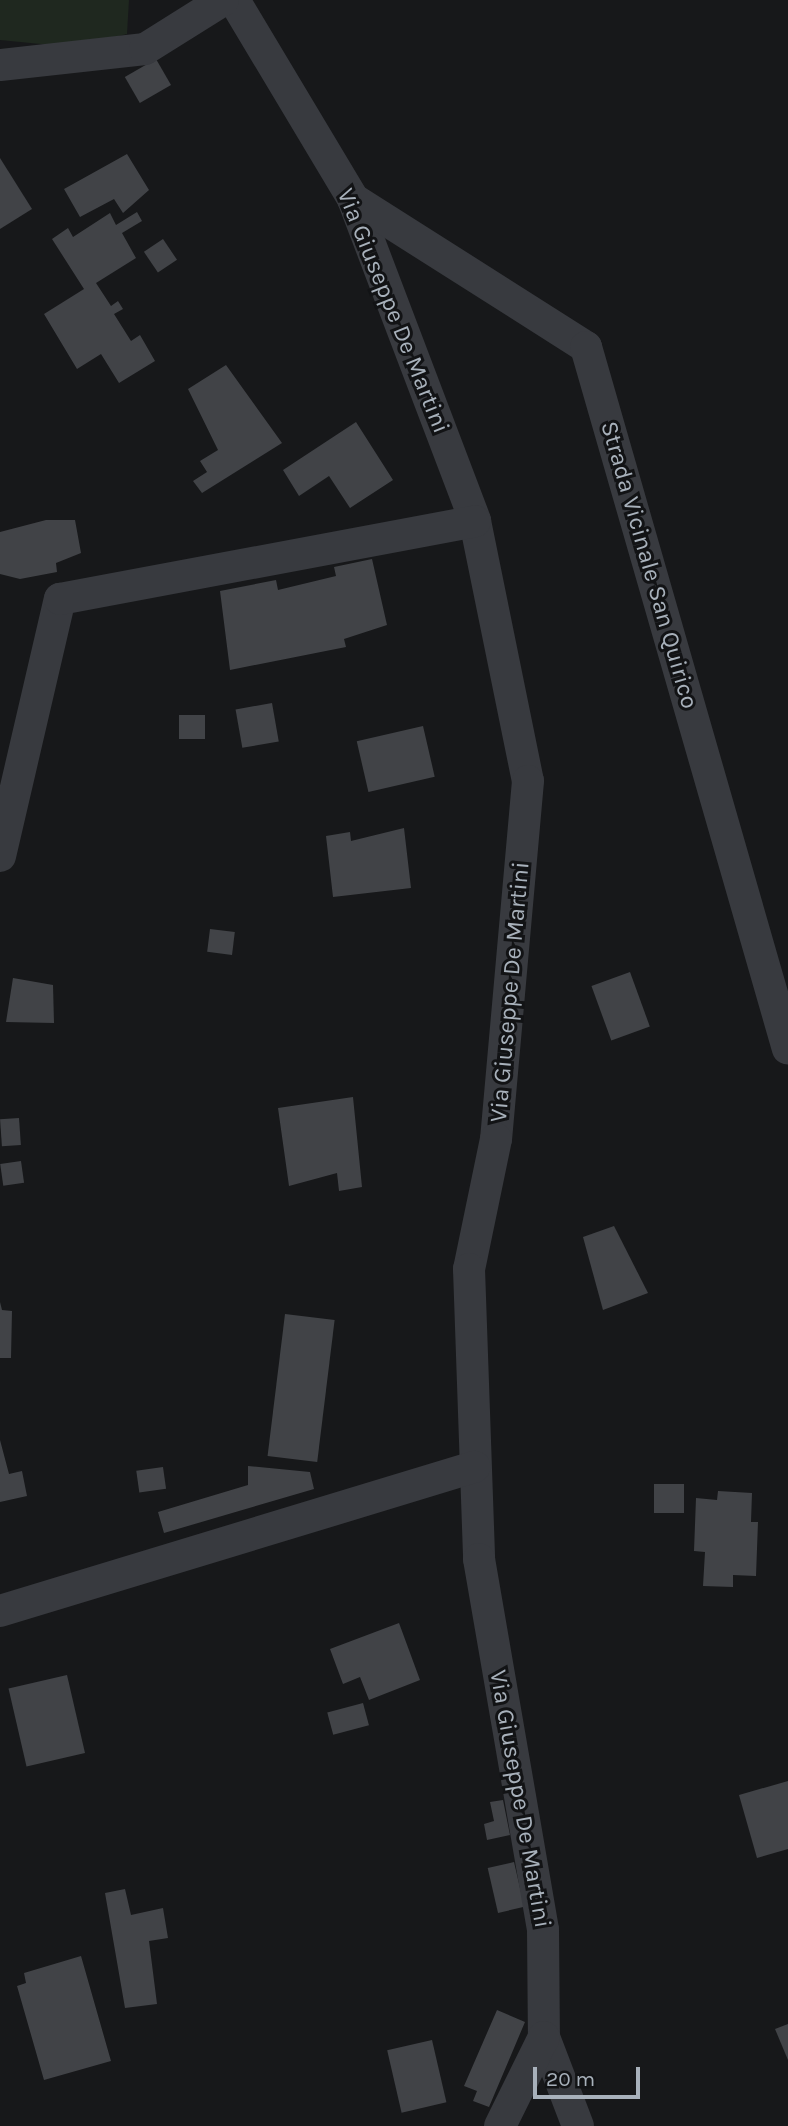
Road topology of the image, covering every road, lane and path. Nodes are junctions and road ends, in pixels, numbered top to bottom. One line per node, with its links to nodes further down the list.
1 (223, 0): 3 (street)
2 (234, 0): 4 (street, Via Giuseppe De Martini)
3 (0, 65)
4 (353, 199): 5 (street, Via Giuseppe De Martini); 7 (street, Strada Vicinale San Quirico)
5 (475, 521): 6 (street); 8 (street, Via Giuseppe De Martini)
6 (0, 856)
7 (788, 1049)
8 (475, 1466): 9 (street); 10 (street, Via Giuseppe De Martini)
9 (0, 1611)
10 (544, 2036): 11 (street); 12 (street, Via Giuseppe De Martini)
11 (500, 2126)
12 (578, 2126)

